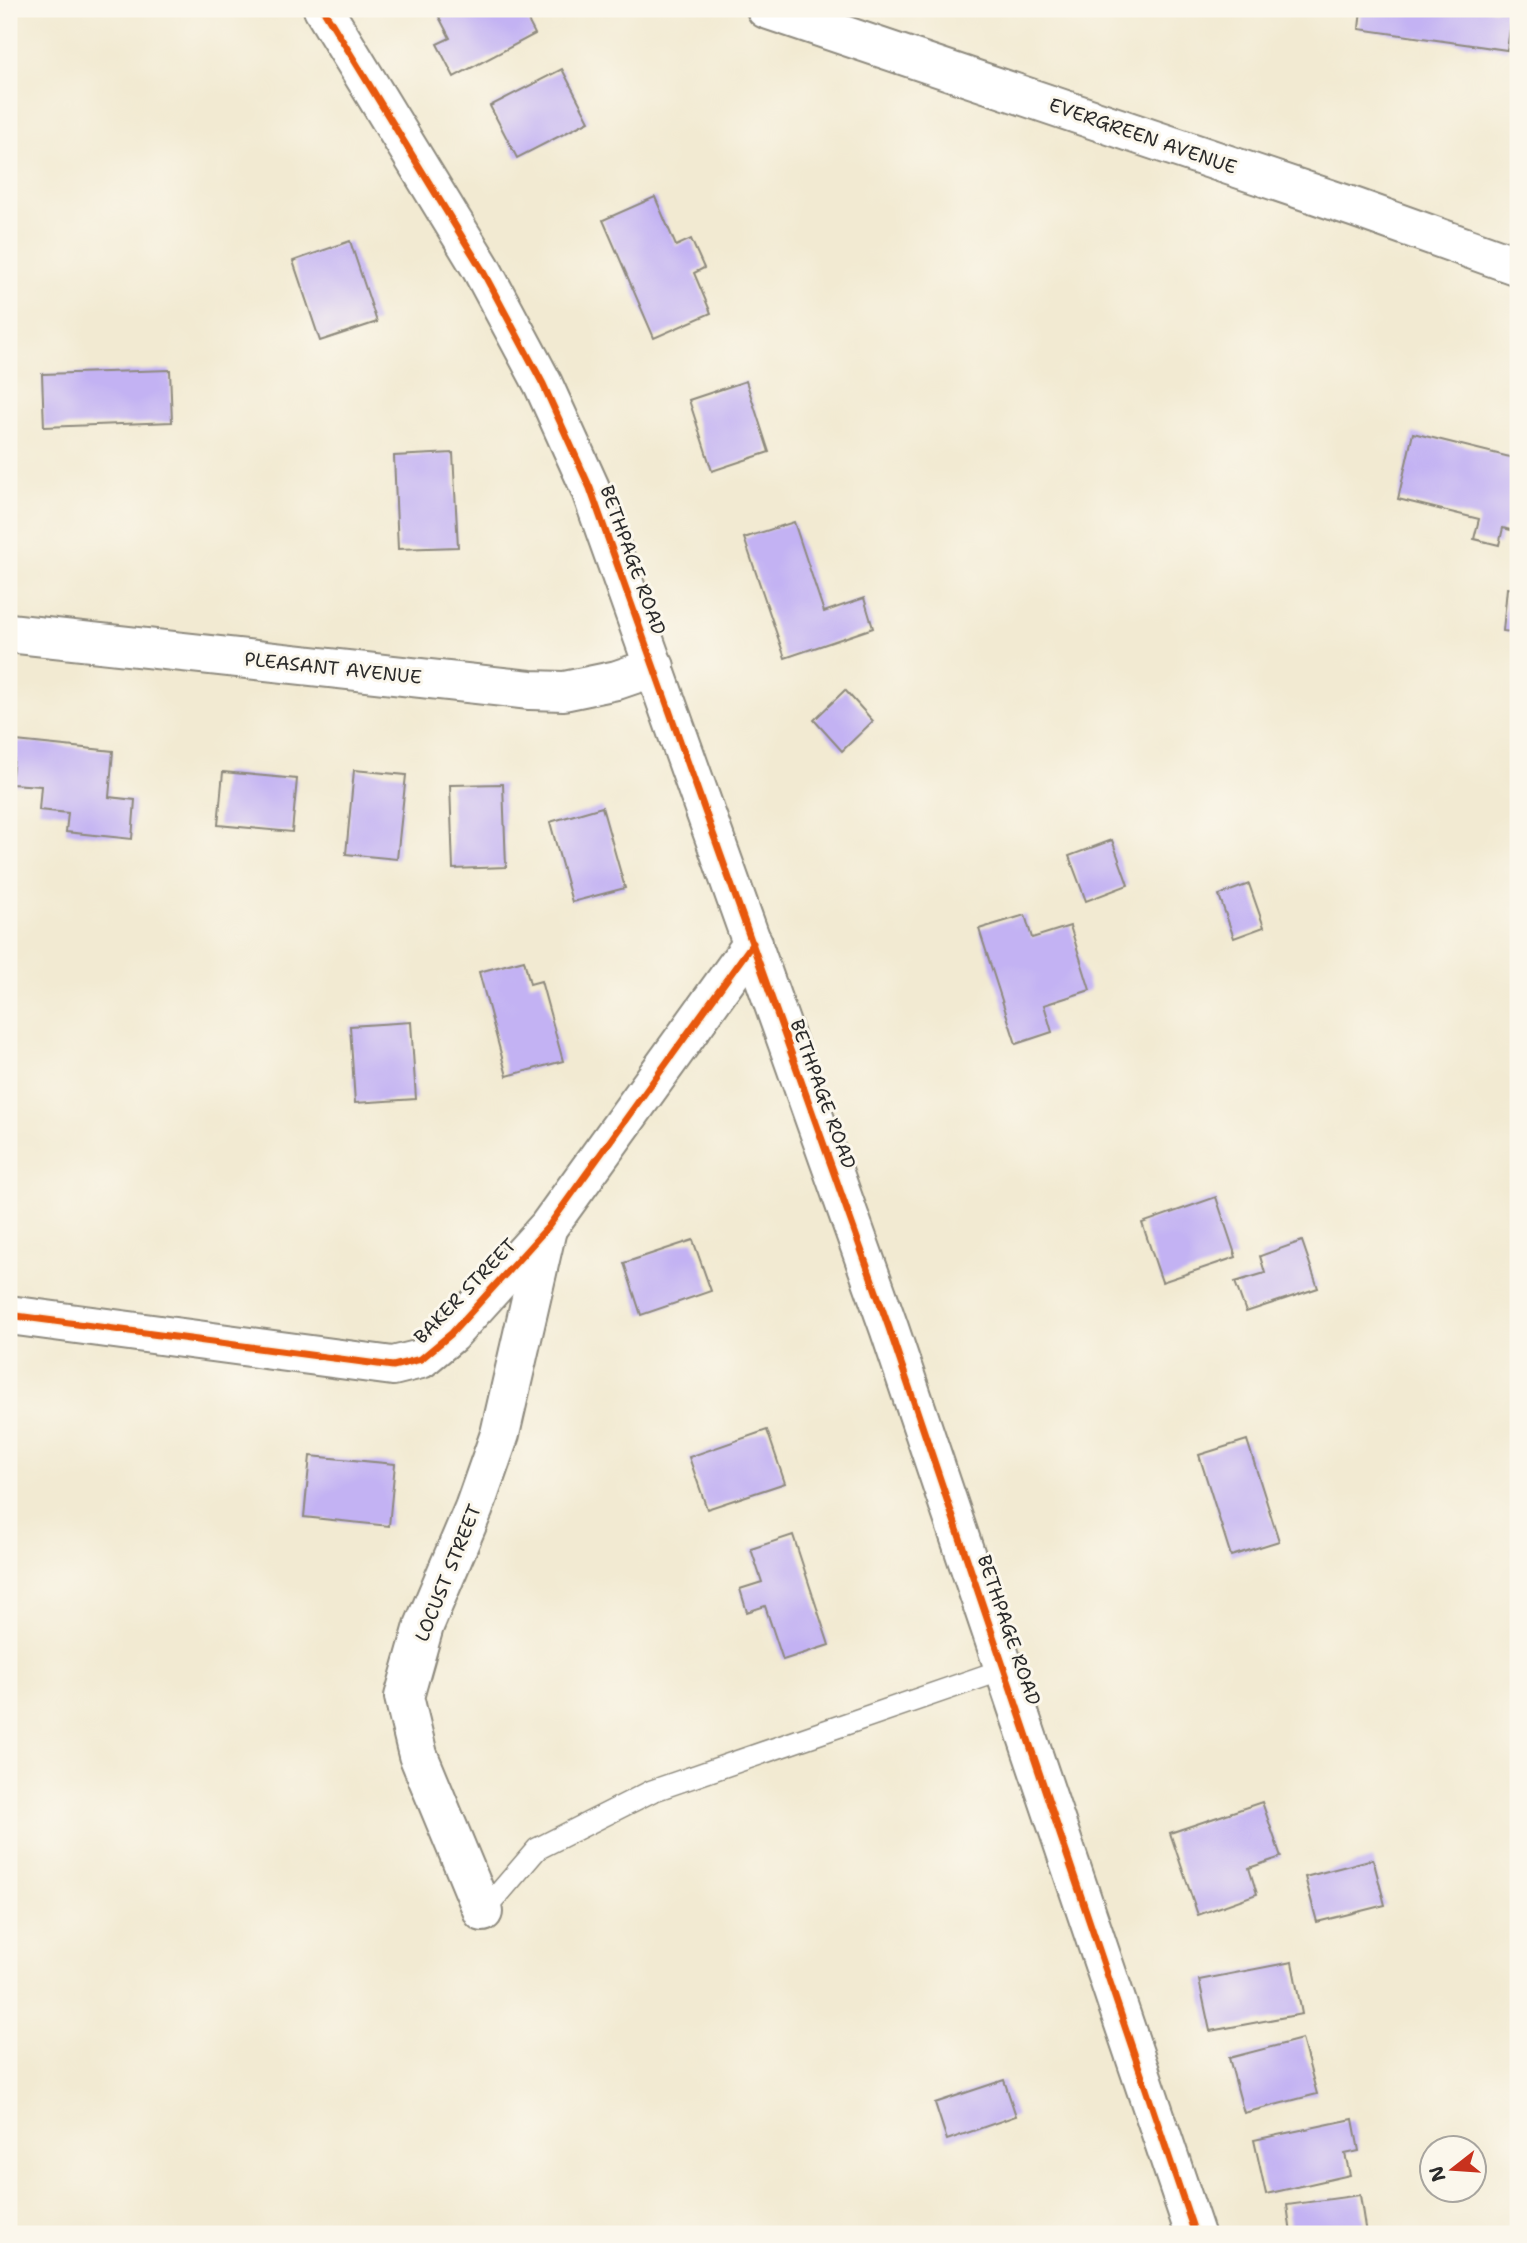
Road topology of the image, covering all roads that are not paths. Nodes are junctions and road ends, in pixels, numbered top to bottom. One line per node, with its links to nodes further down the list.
1 (323, 9): 5 (street, BETHPAGE ROAD)
2 (765, 9): 3 (street, EVERGREEN AVENUE)
3 (1518, 266)
4 (9, 633): 5 (street, PLEASANT AVENUE)
5 (655, 667): 6 (street, BETHPAGE ROAD)
6 (753, 943): 7 (street, BAKER STREET); 9 (street, BETHPAGE ROAD)
7 (548, 1227): 8 (street, BAKER STREET); 10 (street, LOCUST STREET)
8 (9, 1315)
9 (1005, 1669): 10 (lane); 11 (street, BETHPAGE ROAD)
10 (483, 1913)
11 (1195, 2234)

